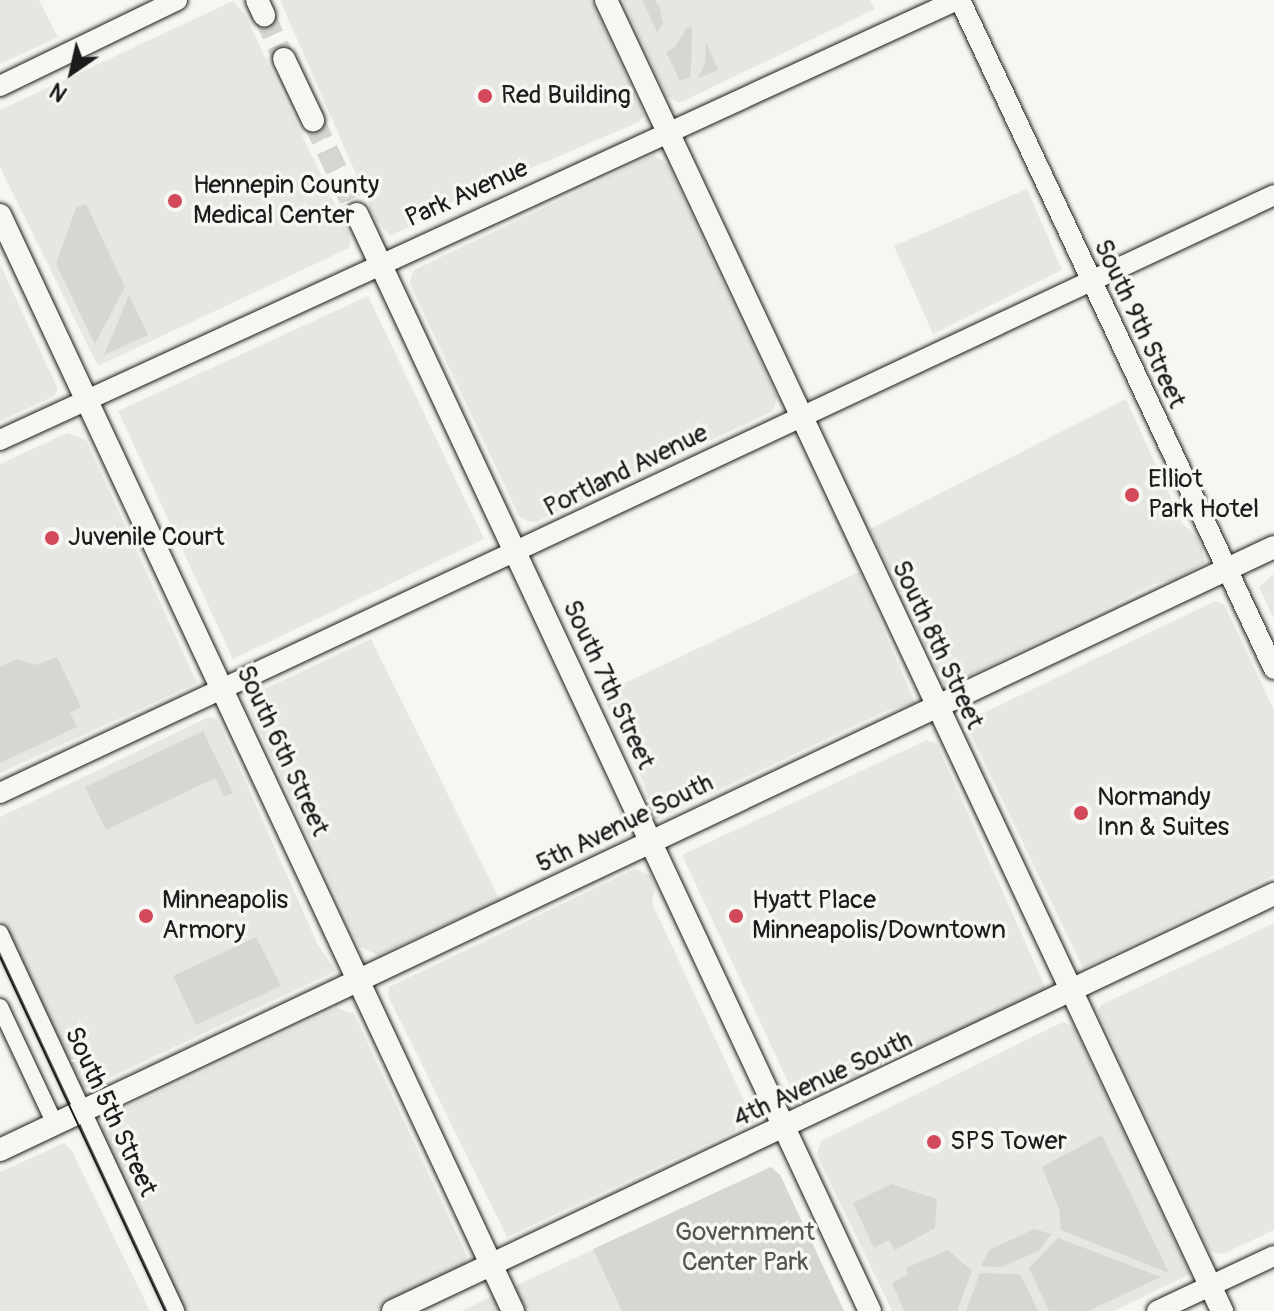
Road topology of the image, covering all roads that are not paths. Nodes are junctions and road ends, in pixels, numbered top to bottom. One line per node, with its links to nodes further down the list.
1 (177, 0): 5 (street)
2 (606, 0): 7 (main road, South 8th Street)
3 (958, 0): 7 (street, Park Avenue); 12 (street, South 9th Street)
4 (284, 59): 6 (main road)
5 (0, 86)
6 (313, 120)
7 (666, 134): 11 (street, Park Avenue); 14 (main road, South 8th Street)
8 (1274, 195): 12 (street, Portland Avenue)
9 (357, 214): 11 (main road, South 7th Street)
10 (0, 215): 13 (main road, South 6th Street)
11 (380, 261): 13 (street, Park Avenue); 17 (main road, South 7th Street)
12 (1092, 283): 14 (street, Portland Avenue); 18 (street, South 9th Street)
13 (87, 400): 15 (street, Park Avenue); 20 (main road, South 6th Street)
14 (801, 417): 17 (street, Portland Avenue); 21 (main road, South 8th Street)
15 (0, 440)
16 (1274, 547): 18 (main road, 5th Avenue South)
17 (514, 554): 20 (street, Portland Avenue); 23 (main road, South 7th Street)
18 (1226, 569): 19 (street, South 9th Street); 21 (main road, 5th Avenue South)
19 (1274, 669)
20 (221, 690): 22 (street, Portland Avenue); 26 (main road, South 6th Street)
21 (936, 709): 23 (main road, 5th Avenue South); 27 (main road, South 8th Street)
22 (0, 793)
23 (651, 842): 26 (main road, 5th Avenue South); 31 (main road, South 7th Street)
24 (1274, 894): 27 (main road, 4th Avenue South)
25 (0, 933): 29 (street, South 5th Street)
26 (359, 979): 29 (main road, 5th Avenue South); 34 (main road, South 6th Street)
27 (1071, 995): 31 (main road, 4th Avenue South); 35 (main road, South 8th Street)
28 (0, 1007): 30 (street)
29 (83, 1110): 30 (main road, 5th Avenue South); 36 (street, South 5th Street)
30 (55, 1124): 32 (main road, 5th Avenue South)
31 (786, 1129): 34 (main road, 4th Avenue South); 39 (main road, South 7th Street)
32 (0, 1150)
33 (1274, 1256): 35 (street)
34 (493, 1267): 37 (main road, 4th Avenue South); 38 (main road, South 6th Street)
35 (1211, 1287): 40 (street); 41 (main road, South 8th Street)
36 (176, 1311)
37 (393, 1311)
38 (513, 1311)
39 (870, 1311)
40 (1157, 1311)
41 (1222, 1311)

